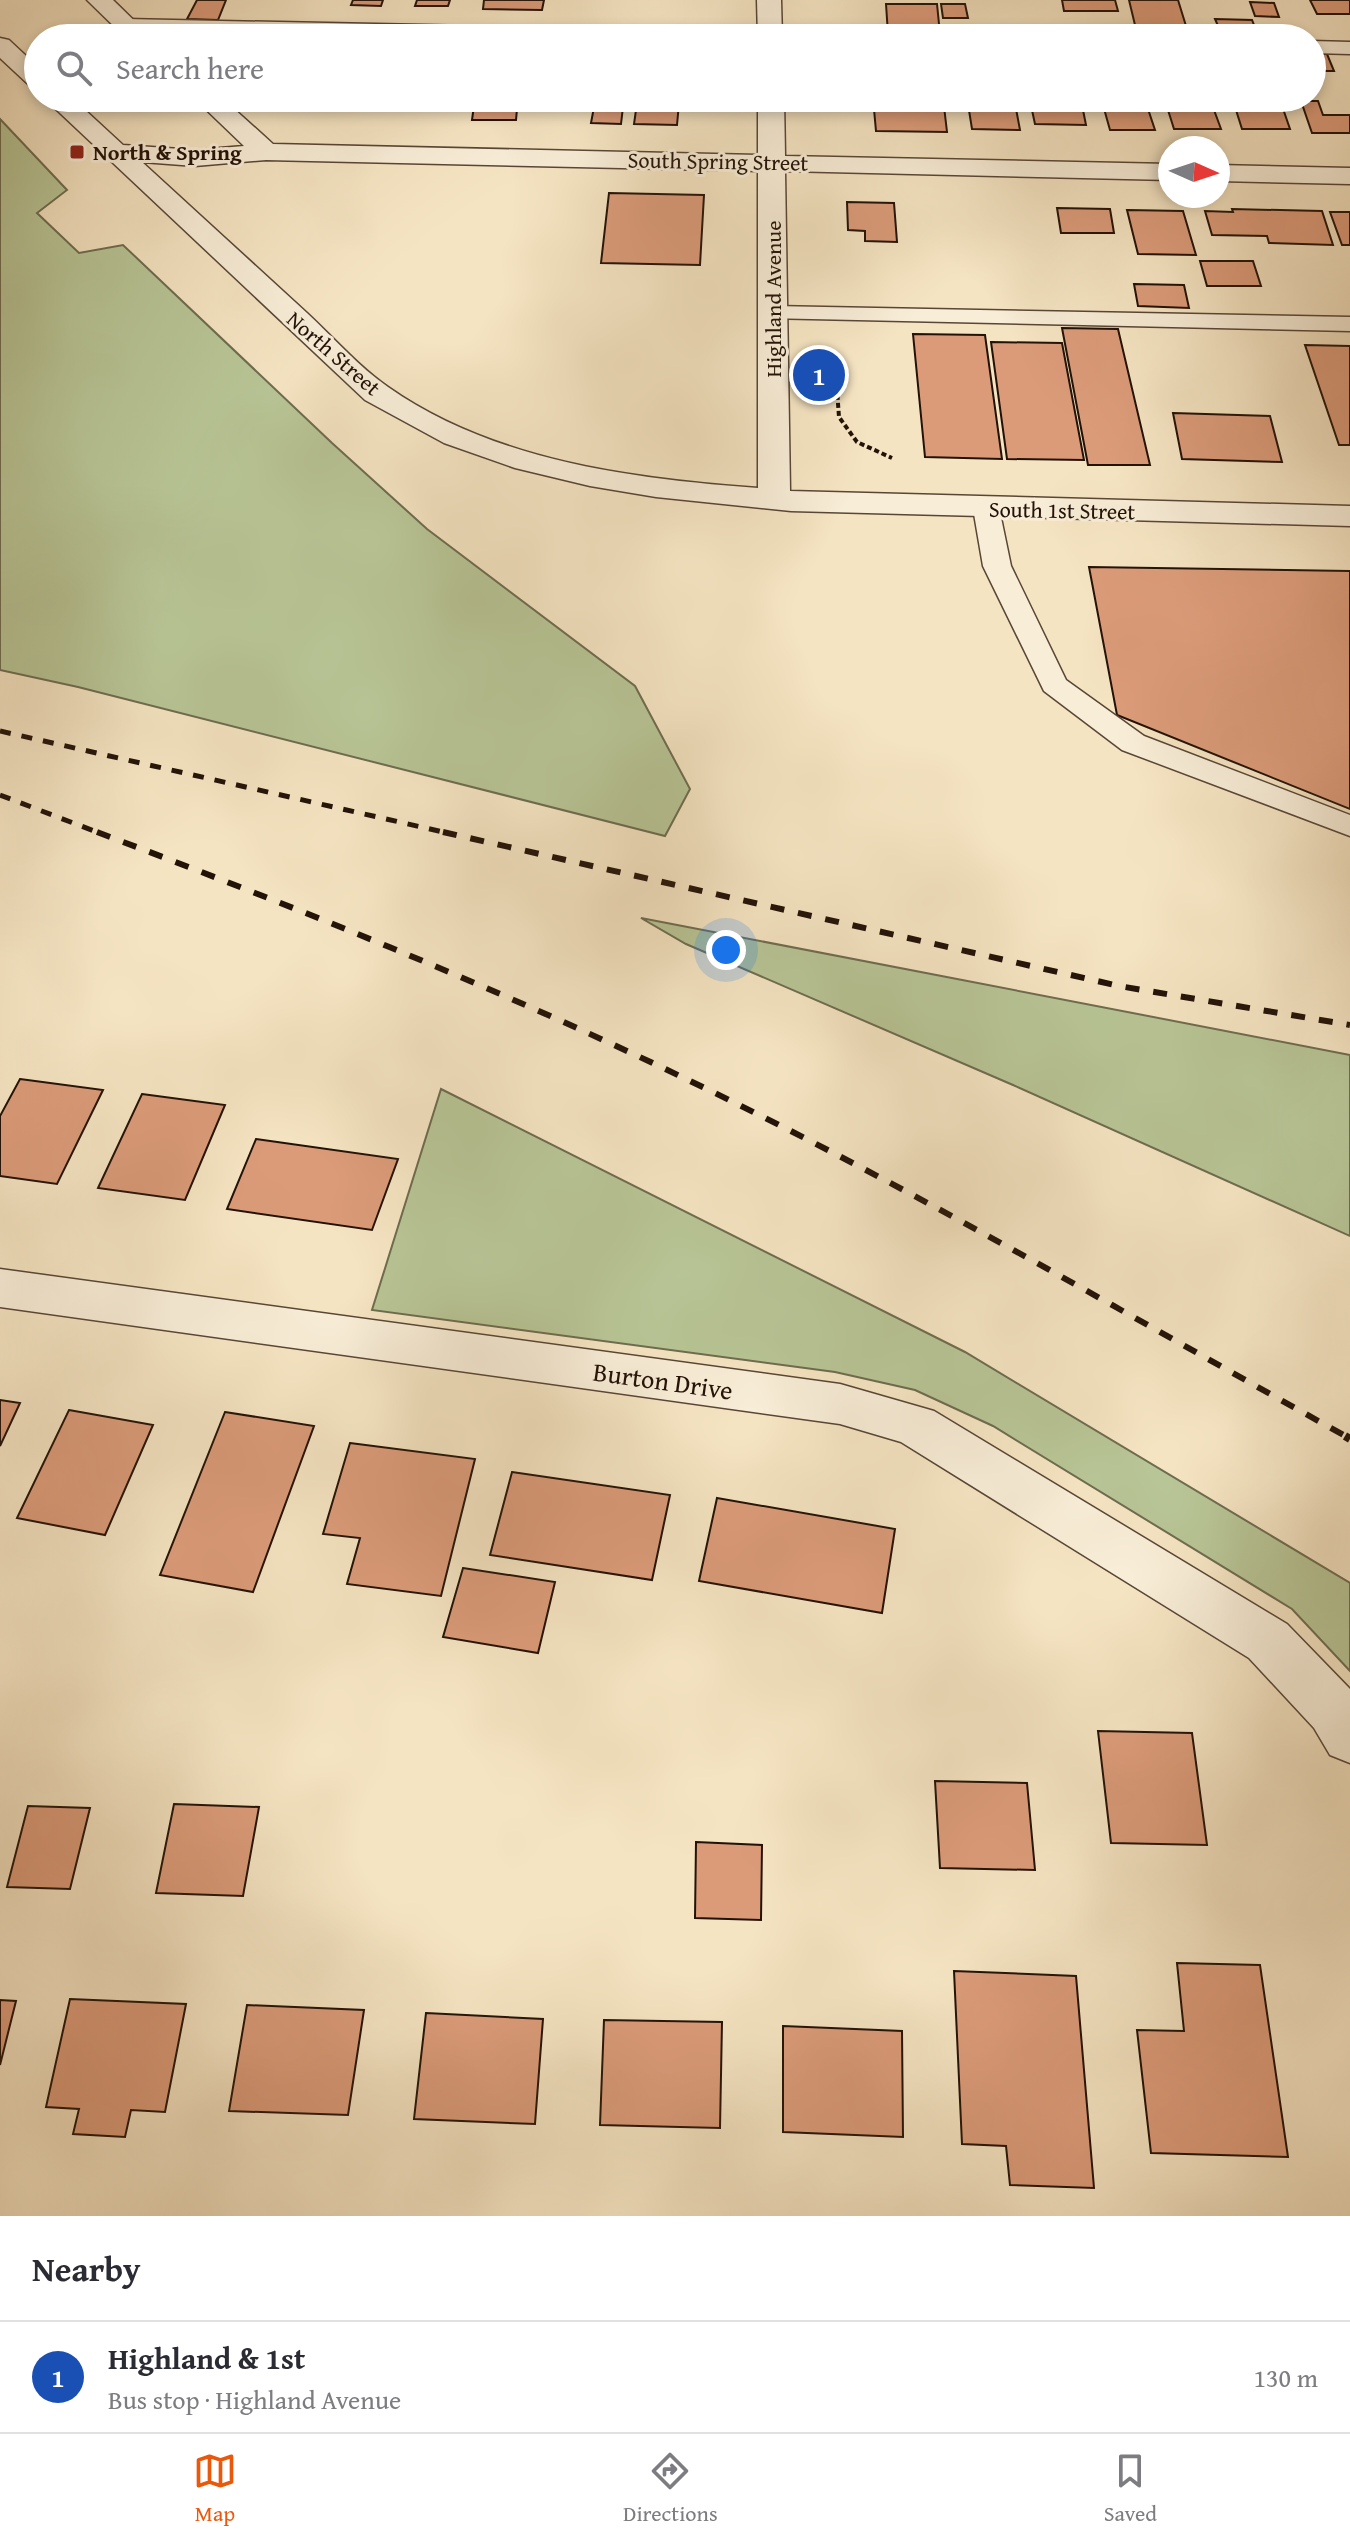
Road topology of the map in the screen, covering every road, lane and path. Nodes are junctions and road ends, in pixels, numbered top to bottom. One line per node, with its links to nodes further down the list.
1 (99, 0): 3 (street)
2 (769, 0): 4 (street)
3 (124, 24)
4 (770, 24)
5 (0, 45): 8 (street)
6 (1326, 47): 7 (lane)
7 (1350, 48)
8 (24, 67)
9 (72, 112): 12 (street, North Street)
10 (222, 112): 13 (street)
11 (771, 112): 14 (street, Highland Avenue)
12 (115, 152): 13 (street, South Spring Street); 18 (street, North Street)
13 (266, 152): 14 (street, South Spring Street); 18 (street, South Spring Street)
14 (773, 163): 15 (street, South Spring Street); 19 (street, Highland Avenue)
15 (1158, 172)
16 (1230, 173): 17 (street)
17 (1350, 176)
18 (157, 192): 23 (street, North Street)
19 (773, 313): 20 (lane); 23 (street, Highland Avenue)
20 (832, 314): 21 (lane); 22 (path)
21 (1350, 324)
22 (857, 442)
23 (774, 499): 24 (street, South 1st Street)
24 (986, 508): 25 (street, South 1st Street); 26 (lane)
25 (1350, 516)
26 (1350, 826)
27 (0, 1288): 28 (street, Burton Drive)
28 (1350, 1737)

